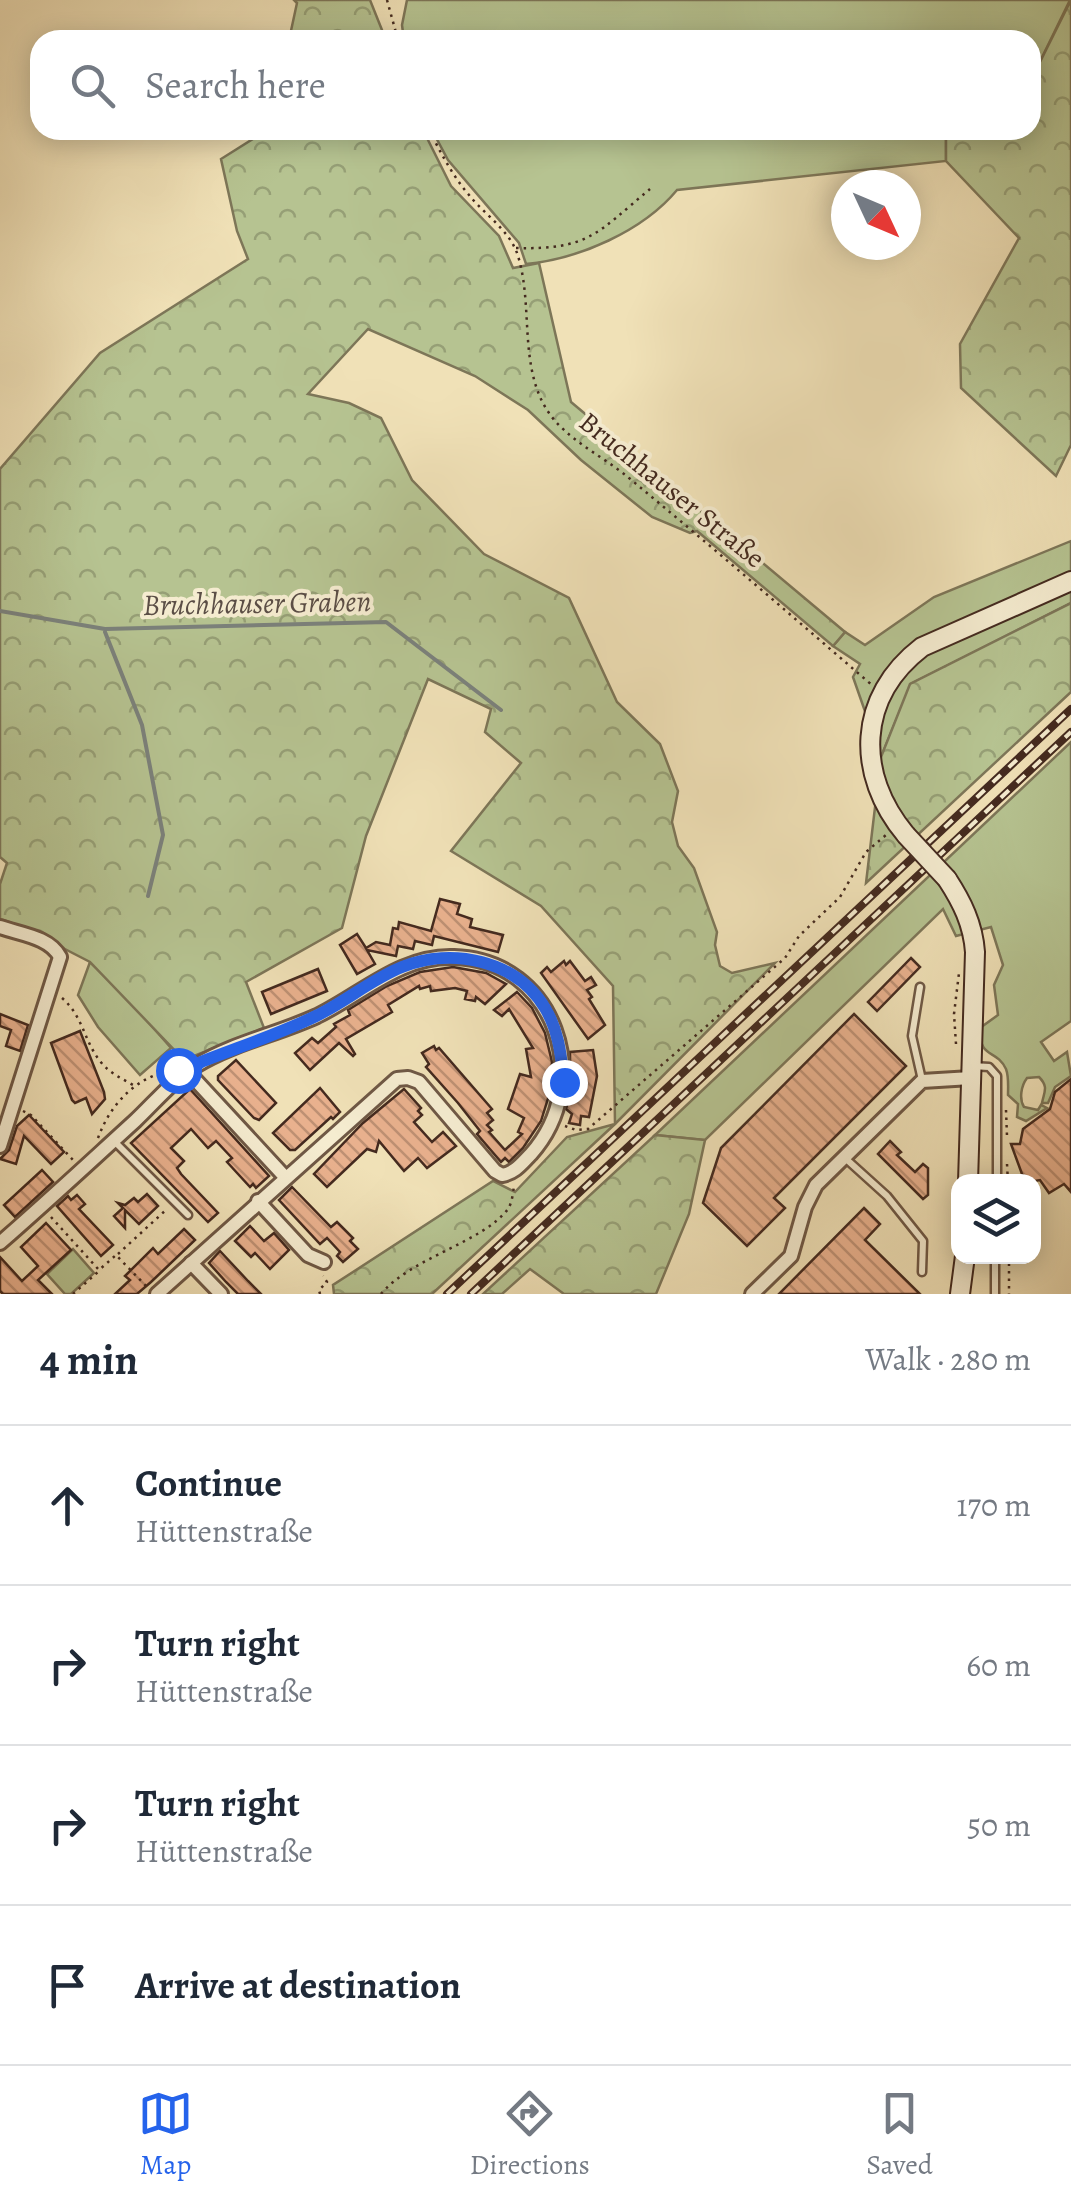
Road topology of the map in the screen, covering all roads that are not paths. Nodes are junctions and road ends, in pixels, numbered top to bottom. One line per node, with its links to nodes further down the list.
1 (1071, 581): 5 (main road, bridge)
2 (0, 927): 8 (street)
3 (920, 986): 6 (lane)
4 (188, 1072): 7 (street); 12 (street); 12 (street)
5 (971, 1072): 6 (street); 10 (main road); 11 (lane)
6 (922, 1081): 9 (street)
7 (114, 1140): 14 (lane); 15 (street)
8 (0, 1146)
9 (844, 1157): 20 (lane); 23 (street)
10 (968, 1174)
11 (997, 1174)
12 (285, 1177): 13 (street)
13 (258, 1201): 16 (street); 17 (street)
14 (188, 1215)
15 (0, 1243)
16 (324, 1262)
17 (191, 1263): 21 (street); 22 (street)
18 (964, 1264): 24 (main road)
19 (995, 1264): 25 (lane)
20 (922, 1272)
21 (155, 1294)
22 (220, 1294)
23 (752, 1294)
24 (960, 1294)
25 (994, 1294)

